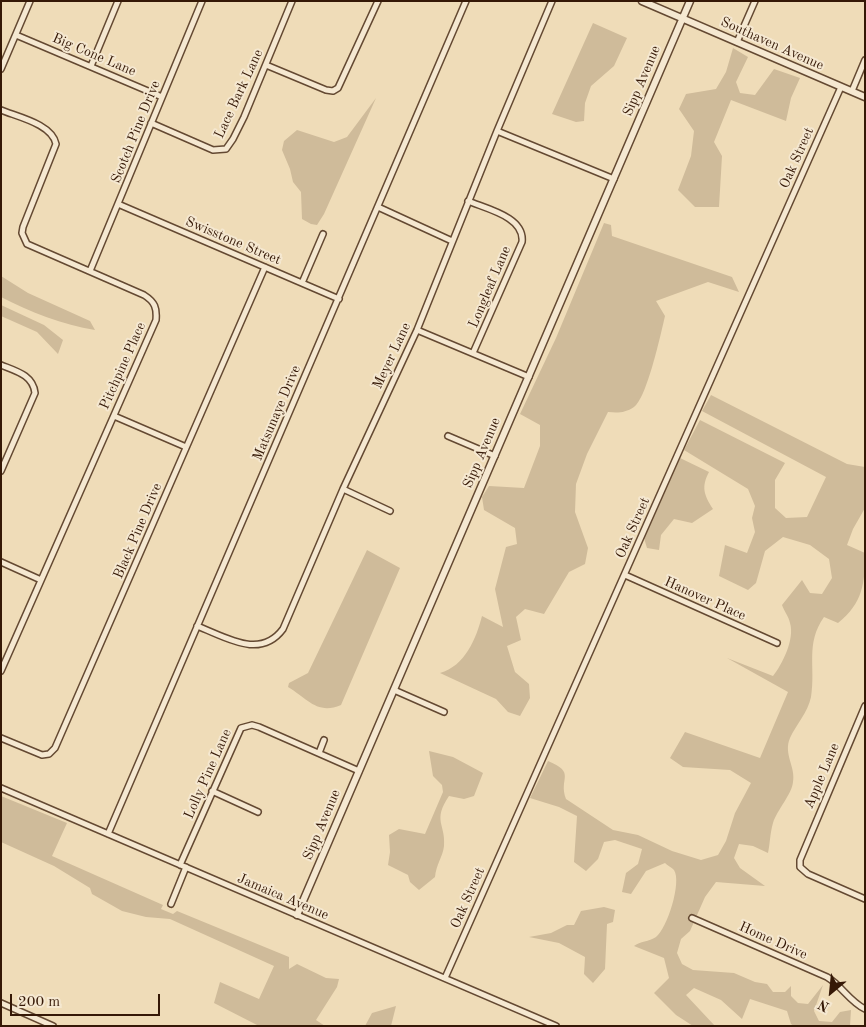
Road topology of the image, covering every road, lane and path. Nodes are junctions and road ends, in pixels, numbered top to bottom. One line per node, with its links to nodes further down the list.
1 (30, 1): 12 (street)
2 (118, 1): 16 (street)
3 (202, 1): 20 (street, Scotch Pine Drive)
4 (292, 1): 15 (street, Lace Bark Lane)
5 (378, 1): 15 (street)
6 (466, 1): 28 (street, Matsunaye Drive)
7 (552, 1): 24 (street, Meyer Lane)
8 (642, 1): 11 (street, Southaven Avenue)
9 (690, 1): 11 (street, Sipp Avenue)
10 (755, 1): 13 (street)
11 (683, 18): 13 (street, Southaven Avenue); 25 (street, Sipp Avenue)
12 (16, 35): 16 (street, Big Cone Lane); 17 (street)
13 (738, 42): 18 (street, Southaven Avenue)
14 (865, 60): 19 (street)
15 (266, 65): 23 (street, Lace Bark Lane)
16 (91, 66): 20 (street, Big Cone Lane)
17 (1, 69)
18 (841, 87): 19 (street, Southaven Avenue); 47 (street, Oak Street)
19 (852, 91): 21 (street, Southaven Avenue)
20 (162, 97): 23 (street, Scotch Pine Drive)
21 (865, 97)
22 (1, 110): 32 (street, Pitchpine Place)
23 (152, 123): 27 (street, Scotch Pine Drive)
24 (497, 131): 25 (street); 26 (street, Meyer Lane)
25 (614, 179): 38 (street, Sipp Avenue)
26 (468, 202): 30 (street, Meyer Lane); 36 (street, Longleaf Lane)
27 (118, 204): 31 (street, Swisstone Street); 32 (street, Scotch Pine Drive)
28 (378, 207): 30 (street); 34 (street, Matsunaye Drive)
29 (323, 234): 33 (street)
30 (452, 241): 35 (street, Meyer Lane)
31 (265, 267): 33 (street, Swisstone Street); 41 (street, Black Pine Drive)
32 (90, 271): 39 (street, Pitchpine Place)
33 (302, 283): 34 (street, Swisstone Street)
34 (339, 299): 49 (street, Matsunaye Drive)
35 (417, 330): 36 (street); 44 (street, Meyer Lane)
36 (473, 353): 38 (street)
37 (1, 365): 43 (street)
38 (529, 377): 42 (street, Sipp Avenue)
39 (114, 416): 41 (street); 48 (street, Pitchpine Place)
40 (448, 436): 42 (street)
41 (186, 447): 55 (street, Black Pine Drive)
42 (495, 456): 52 (street, Sipp Avenue)
43 (1, 471)
44 (343, 489): 45 (street); 49 (street, Meyer Lane)
45 (390, 511)
46 (1, 562): 48 (street)
47 (624, 575): 50 (street, Hanover Place); 69 (street, Oak Street)
48 (41, 580): 51 (street, Pitchpine Place)
49 (197, 626): 62 (street, Matsunaye Drive)
50 (777, 643)
51 (1, 672)
52 (394, 690): 54 (street); 58 (street, Sipp Avenue)
53 (865, 706): 65 (street, Apple Lane)
54 (444, 712)
55 (1, 738)
56 (324, 740): 57 (street)
57 (319, 753): 58 (street, Lolly Pine Lane); 60 (street, Lolly Pine Lane)
58 (360, 771): 67 (street, Sipp Avenue)
59 (1, 788): 62 (street, Jamaica Avenue)
60 (212, 791): 61 (street); 63 (street, Lolly Pine Lane)
61 (258, 812)
62 (108, 834): 63 (street, Jamaica Avenue)
63 (180, 865): 64 (street, Jamaica Avenue)
64 (186, 867): 66 (street); 67 (street, Jamaica Avenue)
65 (865, 899)
66 (171, 904)
67 (297, 915): 69 (street, Jamaica Avenue)
68 (692, 918): 71 (street, Home Drive)
69 (445, 978): 72 (street, Jamaica Avenue)
70 (1, 1003): 73 (street)
71 (865, 1009)
72 (548, 1024): 74 (street, Jamaica Avenue)
73 (53, 1026)
74 (556, 1026)

